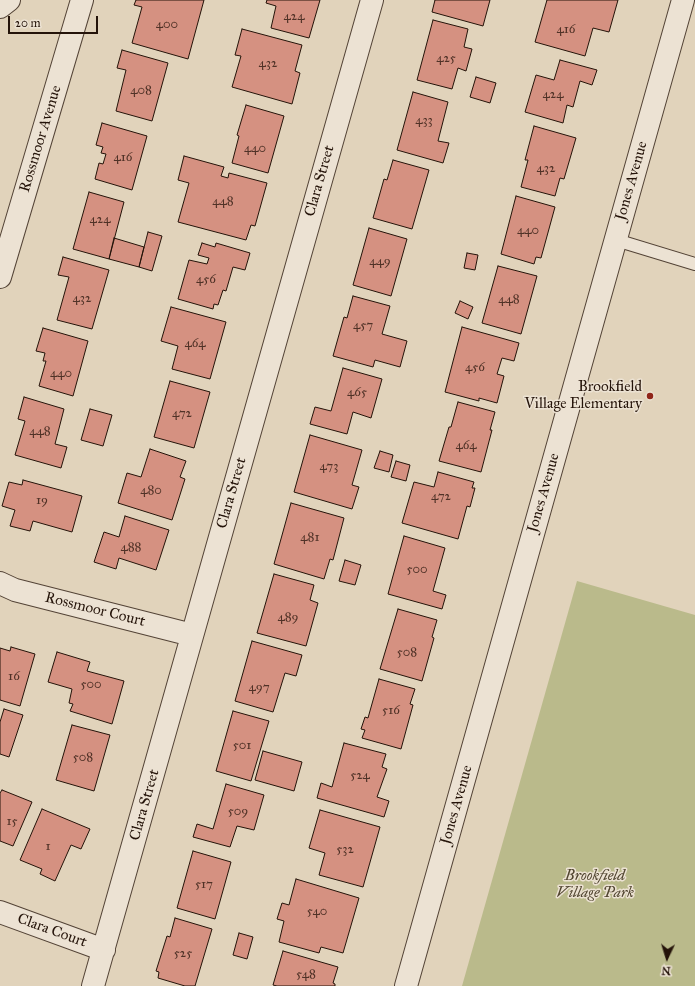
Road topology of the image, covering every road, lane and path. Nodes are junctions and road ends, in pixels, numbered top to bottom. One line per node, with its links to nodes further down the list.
1 (9, 0): 5 (street)
2 (82, 0): 8 (street, Rossmoor Avenue)
3 (372, 0): 10 (street, Clara Street)
4 (683, 0): 6 (street, Jones Avenue)
5 (0, 7)
6 (616, 240): 7 (lane); 14 (street, Jones Avenue)
7 (695, 264)
8 (0, 277)
9 (0, 582): 10 (street, Rossmoor Court)
10 (192, 635): 12 (street, Clara Street)
11 (0, 912): 12 (street, Clara Court)
12 (104, 950): 13 (street, Clara Street)
13 (93, 986)
14 (406, 986)

